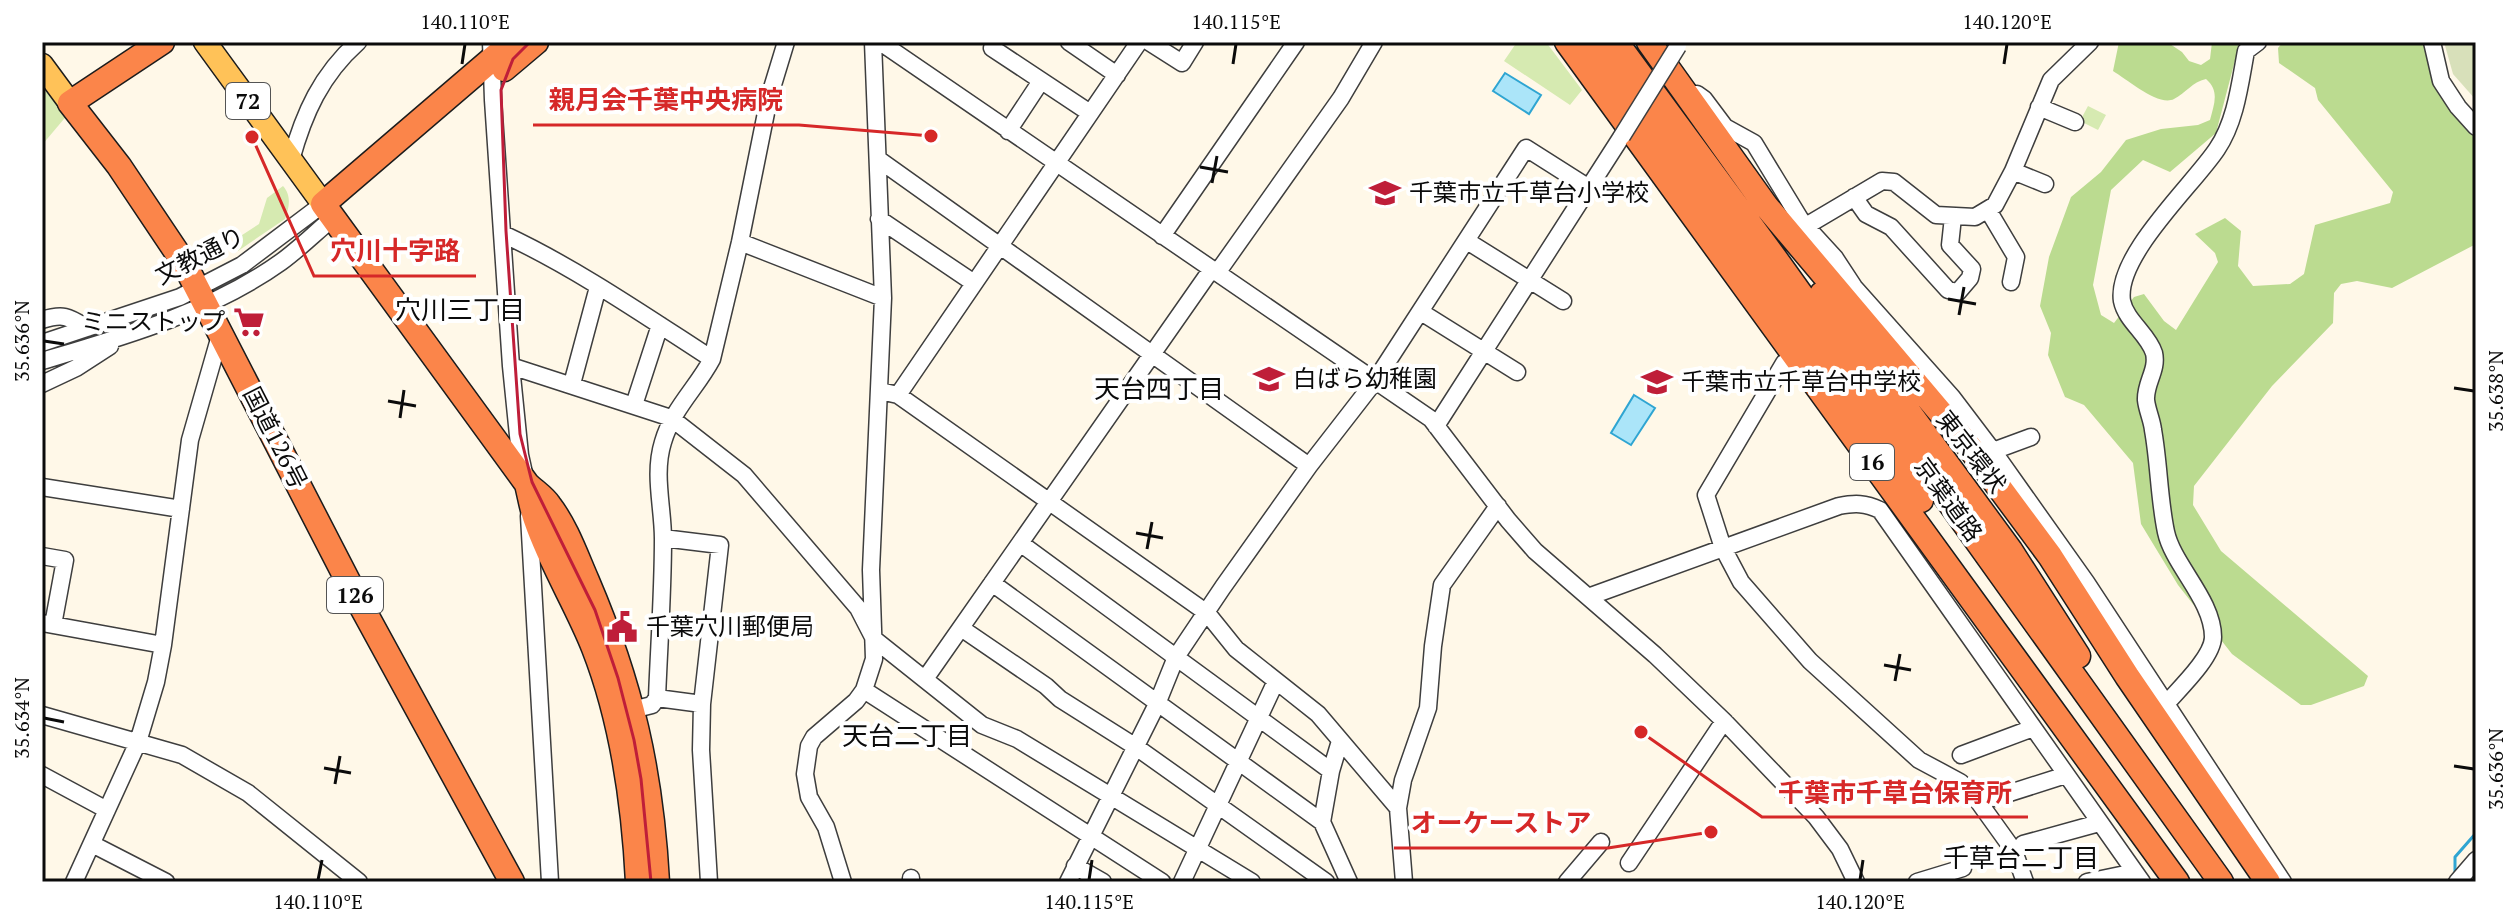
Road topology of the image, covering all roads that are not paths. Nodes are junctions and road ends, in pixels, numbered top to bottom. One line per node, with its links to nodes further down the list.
1 (162, 42): 29 (highway)
2 (205, 42): 37 (main road, 72)
3 (358, 42): 37 (street)
4 (512, 42): 24 (highway)
5 (536, 42): 24 (highway)
6 (786, 42): 51 (street)
7 (873, 42): 36 (street)
8 (880, 42): 35 (street)
9 (995, 42): 28 (street)
10 (1069, 42): 26 (street)
11 (1139, 42): 26 (street)
12 (1149, 42): 13 (street)
13 (1195, 42)
14 (1296, 42): 49 (street)
15 (1374, 42): 53 (street)
16 (1567, 42): 164 (highway, 16)
17 (1595, 42): 165 (highway, 京葉道路)
18 (1616, 42): 118 (highway, 京葉道路)
19 (1649, 42): 27 (highway, 東京環状)
20 (2090, 42): 30 (street)
21 (2258, 42): 109 (street)
22 (2432, 42): 34 (street)
23 (1680, 43): 41 (street, bridge)
24 (492, 60): 44 (highway); 48 (street)
25 (42, 65): 29 (main road)
26 (1117, 75): 31 (street)
27 (1676, 80): 33 (highway, 東京環状); 47 (street)
28 (1041, 81): 31 (street); 35 (street)
29 (70, 103): 58 (highway, 国道126号 / 126)
30 (2039, 107): 32 (street); 39 (street)
31 (1090, 113): 38 (street)
32 (2075, 122)
33 (1706, 123): 118 (highway); 167 (highway, 東京環状)
34 (2476, 127)
35 (1008, 131): 38 (street)
36 (878, 159): 46 (street); 52 (street)
37 (291, 160): 44 (main road, 72)
38 (1056, 163): 49 (street); 52 (street)
39 (2013, 171): 40 (street); 43 (street)
40 (2045, 184)
41 (1589, 188): 50 (street); 54 (street)
42 (1854, 197): 45 (street); 45 (street); 47 (street)
43 (1988, 210): 45 (street); 55 (street)
44 (328, 211): 58 (street, 文教通り); 86 (highway)
45 (1953, 217)
46 (879, 219): 56 (street); 59 (street)
47 (1806, 226): 84 (street)
48 (503, 234): 57 (street); 73 (street)
49 (1162, 236): 53 (street)
50 (1467, 241): 54 (street); 61 (street)
51 (740, 242): 59 (street); 70 (street)
52 (1000, 246): 56 (street); 69 (street)
53 (1214, 272): 69 (street); 75 (street)
54 (1530, 280): 60 (street); 68 (street)
55 (2011, 282)
56 (974, 283): 79 (street)
57 (598, 287): 63 (street); 77 (street)
58 (201, 296): 64 (street, 文教通り); 65 (highway, 国道126号 / 126); 66 (street, 文教通り)
59 (883, 298): 78 (street)
60 (1563, 301)
61 (1421, 312): 68 (street); 75 (street)
62 (42, 320): 64 (street)
63 (660, 325): 70 (street); 80 (street)
64 (87, 328): 67 (street, 文教通り)
65 (221, 332): 90 (street); 145 (highway, 国道126号 / 126)
66 (128, 335): 71 (street); 76 (street)
67 (42, 343)
68 (1484, 352): 74 (street); 82 (street)
69 (1152, 354): 85 (street); 88 (street)
70 (712, 359): 81 (street)
71 (42, 361)
72 (1784, 363): 93 (street)
73 (511, 366): 77 (street); 86 (street)
74 (1517, 372)
75 (1375, 381): 82 (street); 85 (street)
76 (42, 384)
77 (572, 384): 80 (street)
78 (880, 391): 79 (street); 100 (street)
79 (898, 395): 88 (street)
80 (634, 405): 81 (street)
81 (671, 418): 91 (street); 100 (street)
82 (1436, 426): 89 (street)
83 (2031, 437): 84 (street)
84 (1993, 451): 109 (street)
85 (1309, 466): 97 (street)
86 (527, 484): 110 (highway); 146 (street); 147 (highway)
87 (42, 487): 90 (street)
88 (1049, 501): 92 (street); 97 (street)
89 (1498, 506): 96 (street); 127 (street)
90 (181, 509): 101 (street)
91 (663, 538): 106 (street); 107 (street)
92 (1020, 543): 95 (street); 102 (street)
93 (1723, 548): 96 (street); 114 (street); 162 (street)
94 (42, 556): 98 (street)
95 (992, 583): 99 (street); 108 (street)
96 (1588, 597): 113 (street)
97 (1207, 613): 102 (street); 104 (street)
98 (48, 624): 101 (street)
99 (961, 628): 103 (street); 117 (street)
100 (874, 639): 103 (street); 105 (street)
101 (163, 645): 116 (street)
102 (1176, 657): 108 (street); 112 (street)
103 (925, 679): 124 (street)
104 (1276, 681): 112 (street); 115 (street)
105 (864, 690): 131 (street); 150 (street)
106 (657, 698): 107 (street); 110 (street)
107 (702, 704): 149 (street)
108 (1157, 704): 117 (street); 120 (street)
109 (2165, 705): 168 (street)
110 (632, 710): 148 (highway)
111 (42, 715): 116 (street)
112 (1258, 719): 120 (street); 121 (street)
113 (1724, 721): 137 (street); 160 (street)
114 (2033, 728): 119 (street); 123 (street)
115 (1340, 741): 121 (street); 127 (street)
116 (138, 742): 128 (street); 144 (street)
117 (1136, 747): 124 (street); 126 (street)
118 (2129, 754): 166 (highway, 京葉道路)
119 (1961, 755)
120 (1238, 763): 126 (street); 129 (street)
121 (1331, 771): 129 (street)
122 (42, 775): 128 (street)
123 (2066, 775): 125 (street); 130 (street)
124 (1112, 796): 131 (street); 135 (street)
125 (1994, 798)
126 (1217, 806): 135 (street); 156 (street)
127 (1398, 808): 158 (street)
128 (107, 810): 133 (street)
129 (1322, 822): 157 (street)
130 (2099, 823): 134 (street); 140 (street)
131 (1090, 836): 138 (street); 153 (street)
132 (1601, 842): 159 (street)
133 (92, 844): 142 (street); 143 (street)
134 (2023, 844)
135 (1197, 849): 154 (street); 155 (street)
136 (2476, 860): 141 (street)
137 (1629, 863)
138 (1075, 866): 151 (street); 152 (street)
139 (1963, 868): 161 (street)
140 (2138, 877): 163 (street)
141 (2459, 880)
142 (74, 882)
143 (166, 882)
144 (359, 882)
145 (512, 882)
146 (550, 882)
147 (638, 882)
148 (657, 882)
149 (709, 882)
150 (843, 882)
151 (1068, 882)
152 (1103, 882)
153 (1162, 882)
154 (1182, 882)
155 (1252, 882)
156 (1326, 882)
157 (1349, 882)
158 (1404, 882)
159 (1567, 882)
160 (1856, 882)
161 (1917, 882)
162 (2025, 882)
163 (2087, 882)
164 (2177, 882)
165 (2196, 882)
166 (2221, 882)
167 (2268, 882)
168 (2283, 882)

